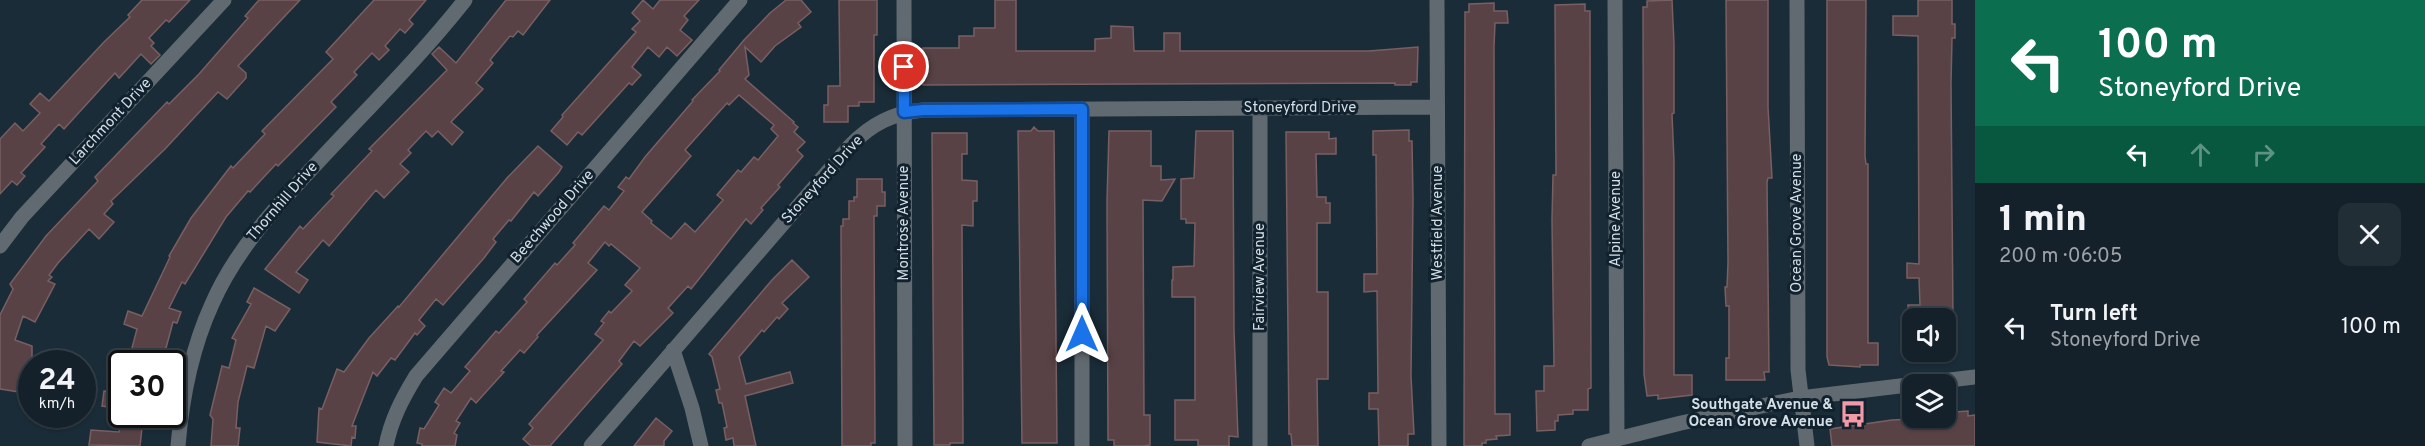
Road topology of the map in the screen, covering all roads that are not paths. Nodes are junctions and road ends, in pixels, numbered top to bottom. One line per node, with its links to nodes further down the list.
1 (224, 0): 12 (street, Larchmont Drive)
2 (465, 0): 17 (street, Thornhill Drive)
3 (740, 0): 18 (street, Beechwood Drive)
4 (904, 0): 11 (street, Montrose Avenue)
5 (1437, 0): 8 (street, Westfield Avenue)
6 (1615, 0): 16 (street, Alpine Avenue)
7 (1797, 0): 15 (street, Ocean Grove Avenue)
8 (1437, 107): 9 (street, Stoneyford Drive); 24 (street, Westfield Avenue)
9 (1260, 108): 10 (street, Stoneyford Drive); 23 (street, Fairview Avenue)
10 (1082, 109): 11 (street, Stoneyford Drive); 22 (street)
11 (904, 112): 13 (street, Stoneyford Drive); 21 (street, Montrose Avenue)
12 (0, 246)
13 (673, 350): 19 (street, Stoneyford Drive); 20 (street)
14 (1975, 377): 15 (street)
15 (1800, 398): 16 (street); 26 (street, Ocean Grove Avenue)
16 (1617, 439): 25 (street)
17 (178, 446)
18 (386, 446)
19 (591, 446)
20 (700, 446)
21 (905, 446)
22 (1082, 446)
23 (1260, 446)
24 (1439, 446)
25 (1589, 446)
26 (1807, 446)

